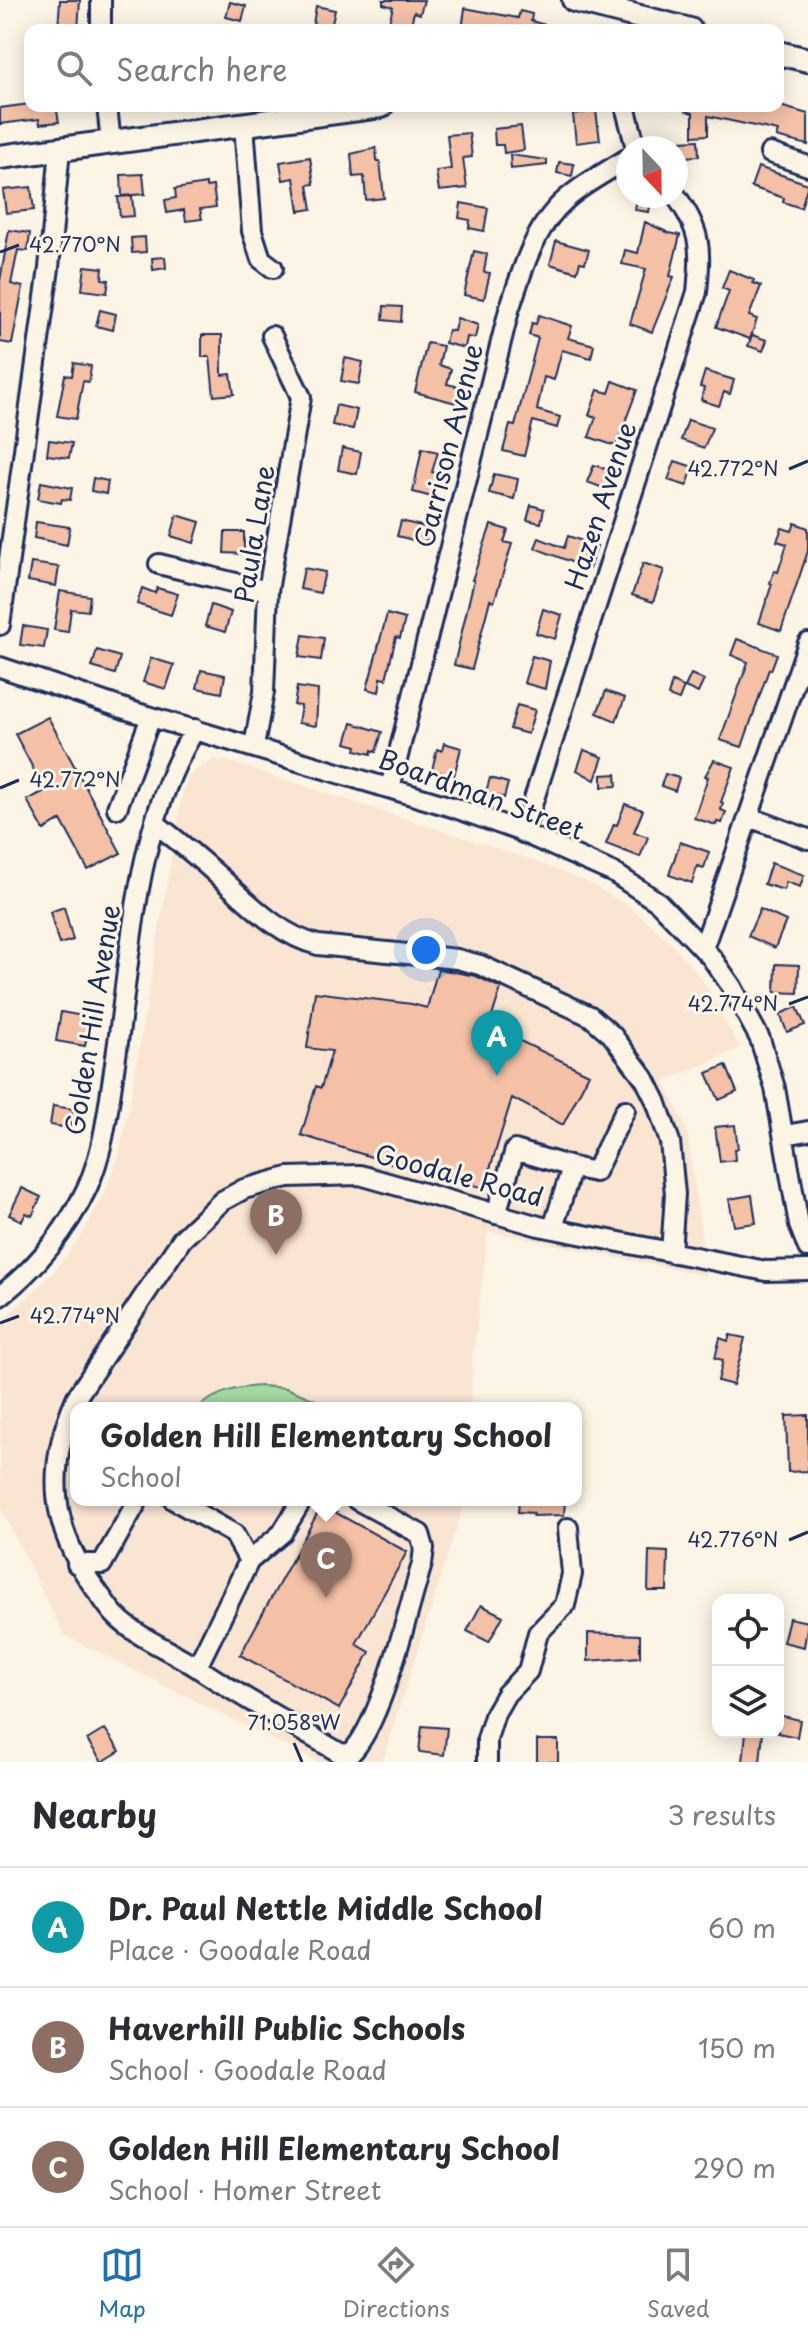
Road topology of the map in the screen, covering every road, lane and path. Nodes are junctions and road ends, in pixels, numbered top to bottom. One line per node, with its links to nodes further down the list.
1 (101, 0): 3 (street)
2 (574, 0): 4 (main road)
3 (101, 24)
4 (667, 24)
5 (784, 54): 6 (main road)
6 (808, 60)
7 (108, 112): 12 (street)
8 (338, 112): 10 (main road)
9 (626, 112): 11 (street)
10 (244, 125): 12 (main road); 19 (street)
11 (632, 136)
12 (111, 143): 13 (main road)
13 (60, 149): 15 (main road); 23 (street)
14 (770, 153): 17 (street)
15 (0, 157)
16 (616, 166): 29 (street, Garrison Avenue)
17 (808, 166)
18 (685, 208): 33 (street, Hazen Avenue)
19 (273, 268)
20 (272, 336): 22 (street, Paula Lane)
21 (159, 564): 22 (street)
22 (268, 591): 28 (street, Paula Lane)
23 (0, 625)
24 (808, 643): 31 (street)
25 (0, 667): 26 (street, Boardman Street)
26 (151, 717): 27 (street, Boardman Street); 30 (street)
27 (195, 729): 28 (street, Boardman Street); 32 (street, Golden Hill Avenue)
28 (254, 746): 29 (street, Boardman Street)
29 (390, 788): 33 (street, Boardman Street)
30 (117, 808)
31 (749, 817): 34 (street); 35 (street)
32 (155, 823): 43 (street); 45 (street, Golden Hill Avenue)
33 (523, 833): 35 (street, Boardman Street)
34 (808, 839)
35 (703, 949): 38 (street, Boardman Street)
36 (625, 1110): 39 (street)
37 (808, 1131): 38 (street)
38 (785, 1135): 42 (street, Boardman Street)
39 (572, 1167): 40 (street); 41 (street)
40 (496, 1214): 41 (street, Goodale Road); 46 (street, Goodale Road)
41 (553, 1228): 43 (street, Goodale Road)
42 (808, 1248)
43 (671, 1253): 44 (street, Goodale Road)
44 (808, 1270)
45 (0, 1296)
46 (74, 1402)
47 (70, 1413): 54 (street, Goodale Road)
48 (135, 1506): 54 (street)
49 (185, 1506): 53 (street)
50 (298, 1506): 53 (street)
51 (368, 1506): 55 (street, Goodale Road)
52 (568, 1528): 56 (street)
53 (249, 1561): 55 (street)
54 (77, 1564): 55 (street, Goodale Road)
55 (197, 1667)
56 (487, 1762)

